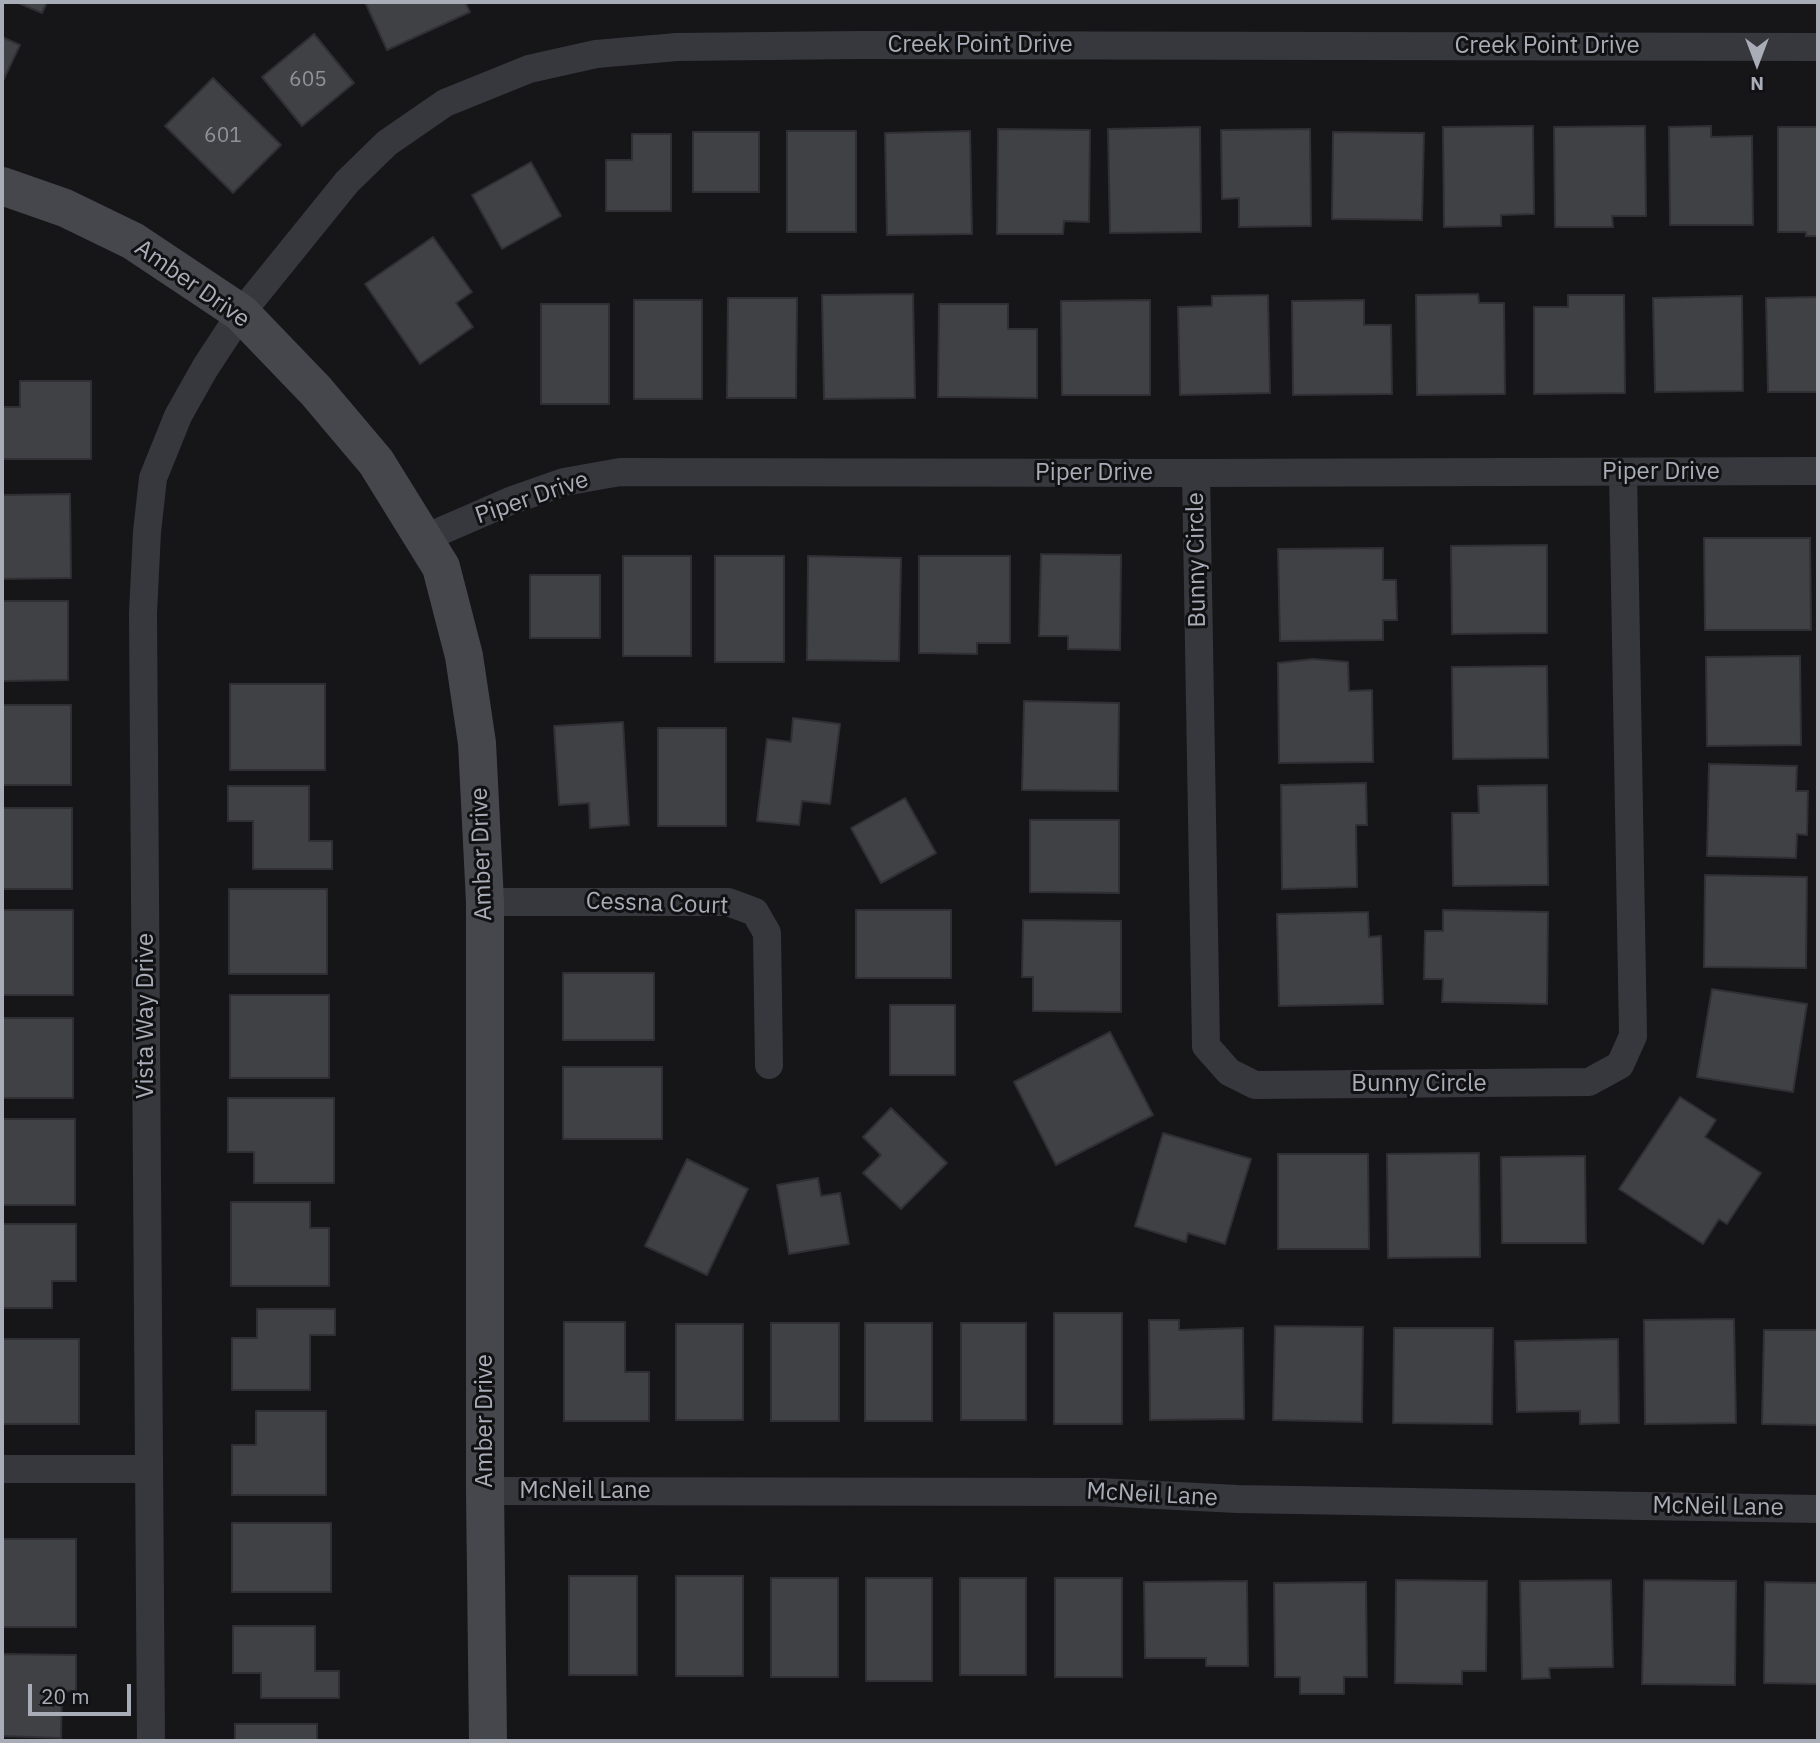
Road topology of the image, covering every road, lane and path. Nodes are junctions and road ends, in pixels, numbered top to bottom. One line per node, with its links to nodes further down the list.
1 (1818, 47): 3 (street, Creek Point Drive)
2 (2, 186): 3 (street, Amber Drive)
3 (241, 313): 7 (street, Amber Drive); 11 (street, Vista Way Drive)
4 (1818, 471): 5 (street, Piper Drive)
5 (1623, 473): 6 (street, Piper Drive); 6 (street, Bunny Circle)
6 (1196, 474): 7 (street, Piper Drive)
7 (425, 538): 8 (street, Amber Drive)
8 (485, 902): 9 (street, Cessna Court); 12 (street, Amber Drive)
9 (769, 1065)
10 (2, 1469): 11 (street)
11 (149, 1469): 14 (street, Vista Way Drive)
12 (485, 1490): 13 (street, McNeil Lane); 15 (street, Amber Drive)
13 (1818, 1509)
14 (151, 1741)
15 (488, 1741)

